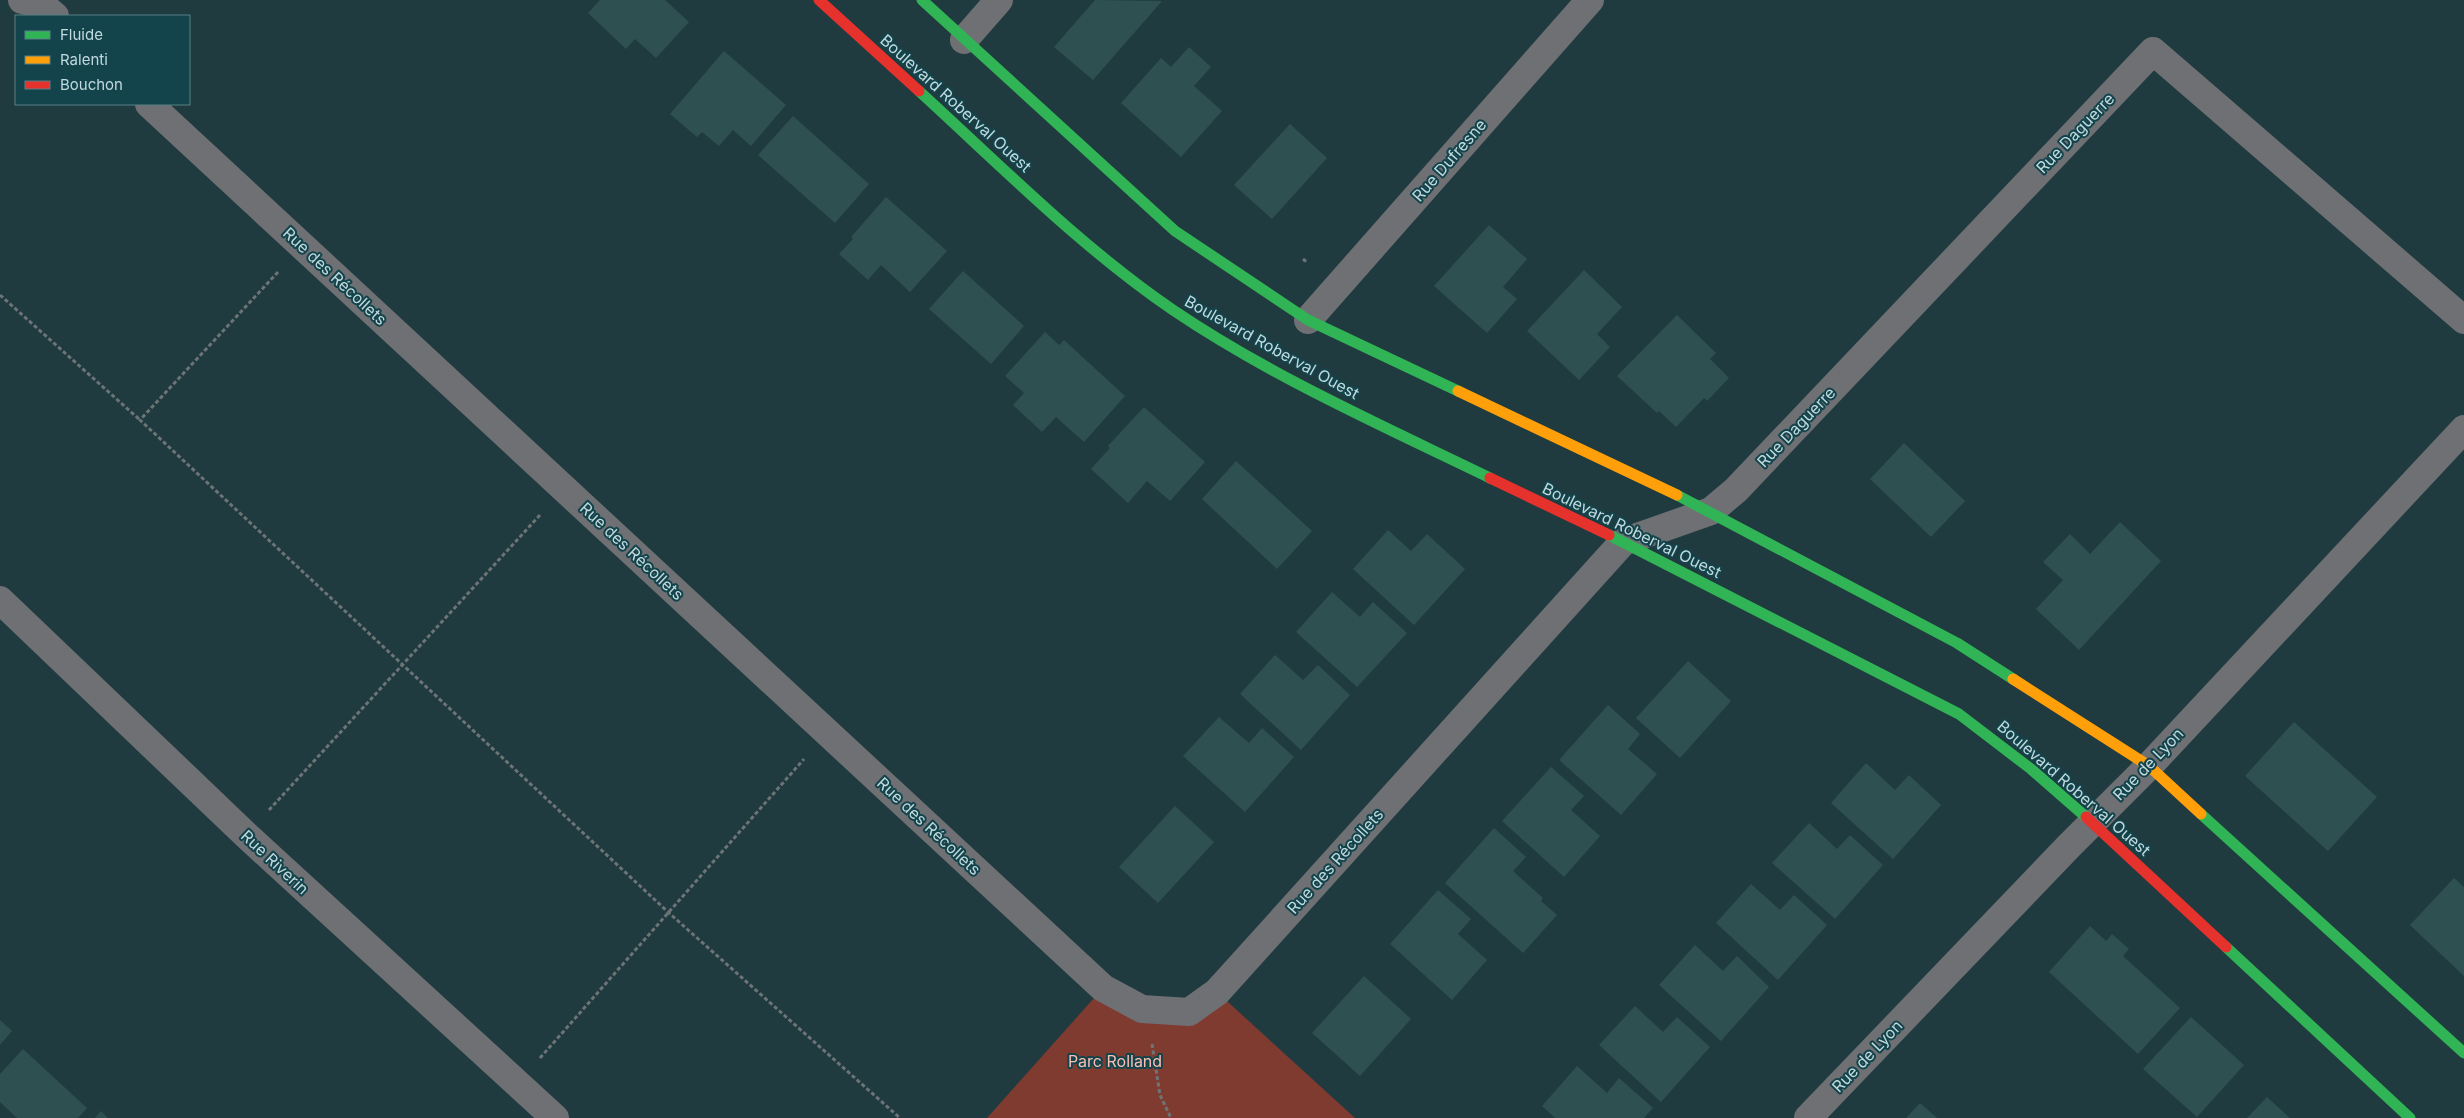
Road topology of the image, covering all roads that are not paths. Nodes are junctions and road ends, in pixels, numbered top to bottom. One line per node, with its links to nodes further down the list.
1 (22, 0): 6 (street)
2 (819, 0): 13 (street, Boulevard Roberval Ouest)
3 (922, 0): 7 (street)
4 (999, 0): 7 (street)
5 (1590, 0): 9 (street, Rue Dufresne)
6 (54, 15)
7 (964, 40): 9 (street)
8 (150, 105): 13 (street, Rue des Récollets)
9 (1308, 320): 12 (street)
10 (2464, 320): 12 (street, Rue Daguerre)
11 (2464, 429): 15 (street, Rue de Lyon)
12 (1711, 511): 13 (street, Rue des Récollets); 15 (street)
13 (1623, 542): 16 (street, Boulevard Roberval Ouest)
14 (0, 600): 18 (street, Rue Riverin)
15 (2148, 766): 16 (street, Rue de Lyon); 17 (street)
16 (2092, 822): 19 (street, Rue de Lyon); 20 (street, Boulevard Roberval Ouest)
17 (2464, 1053)
18 (555, 1118)
19 (1808, 1118)
20 (2410, 1118)

